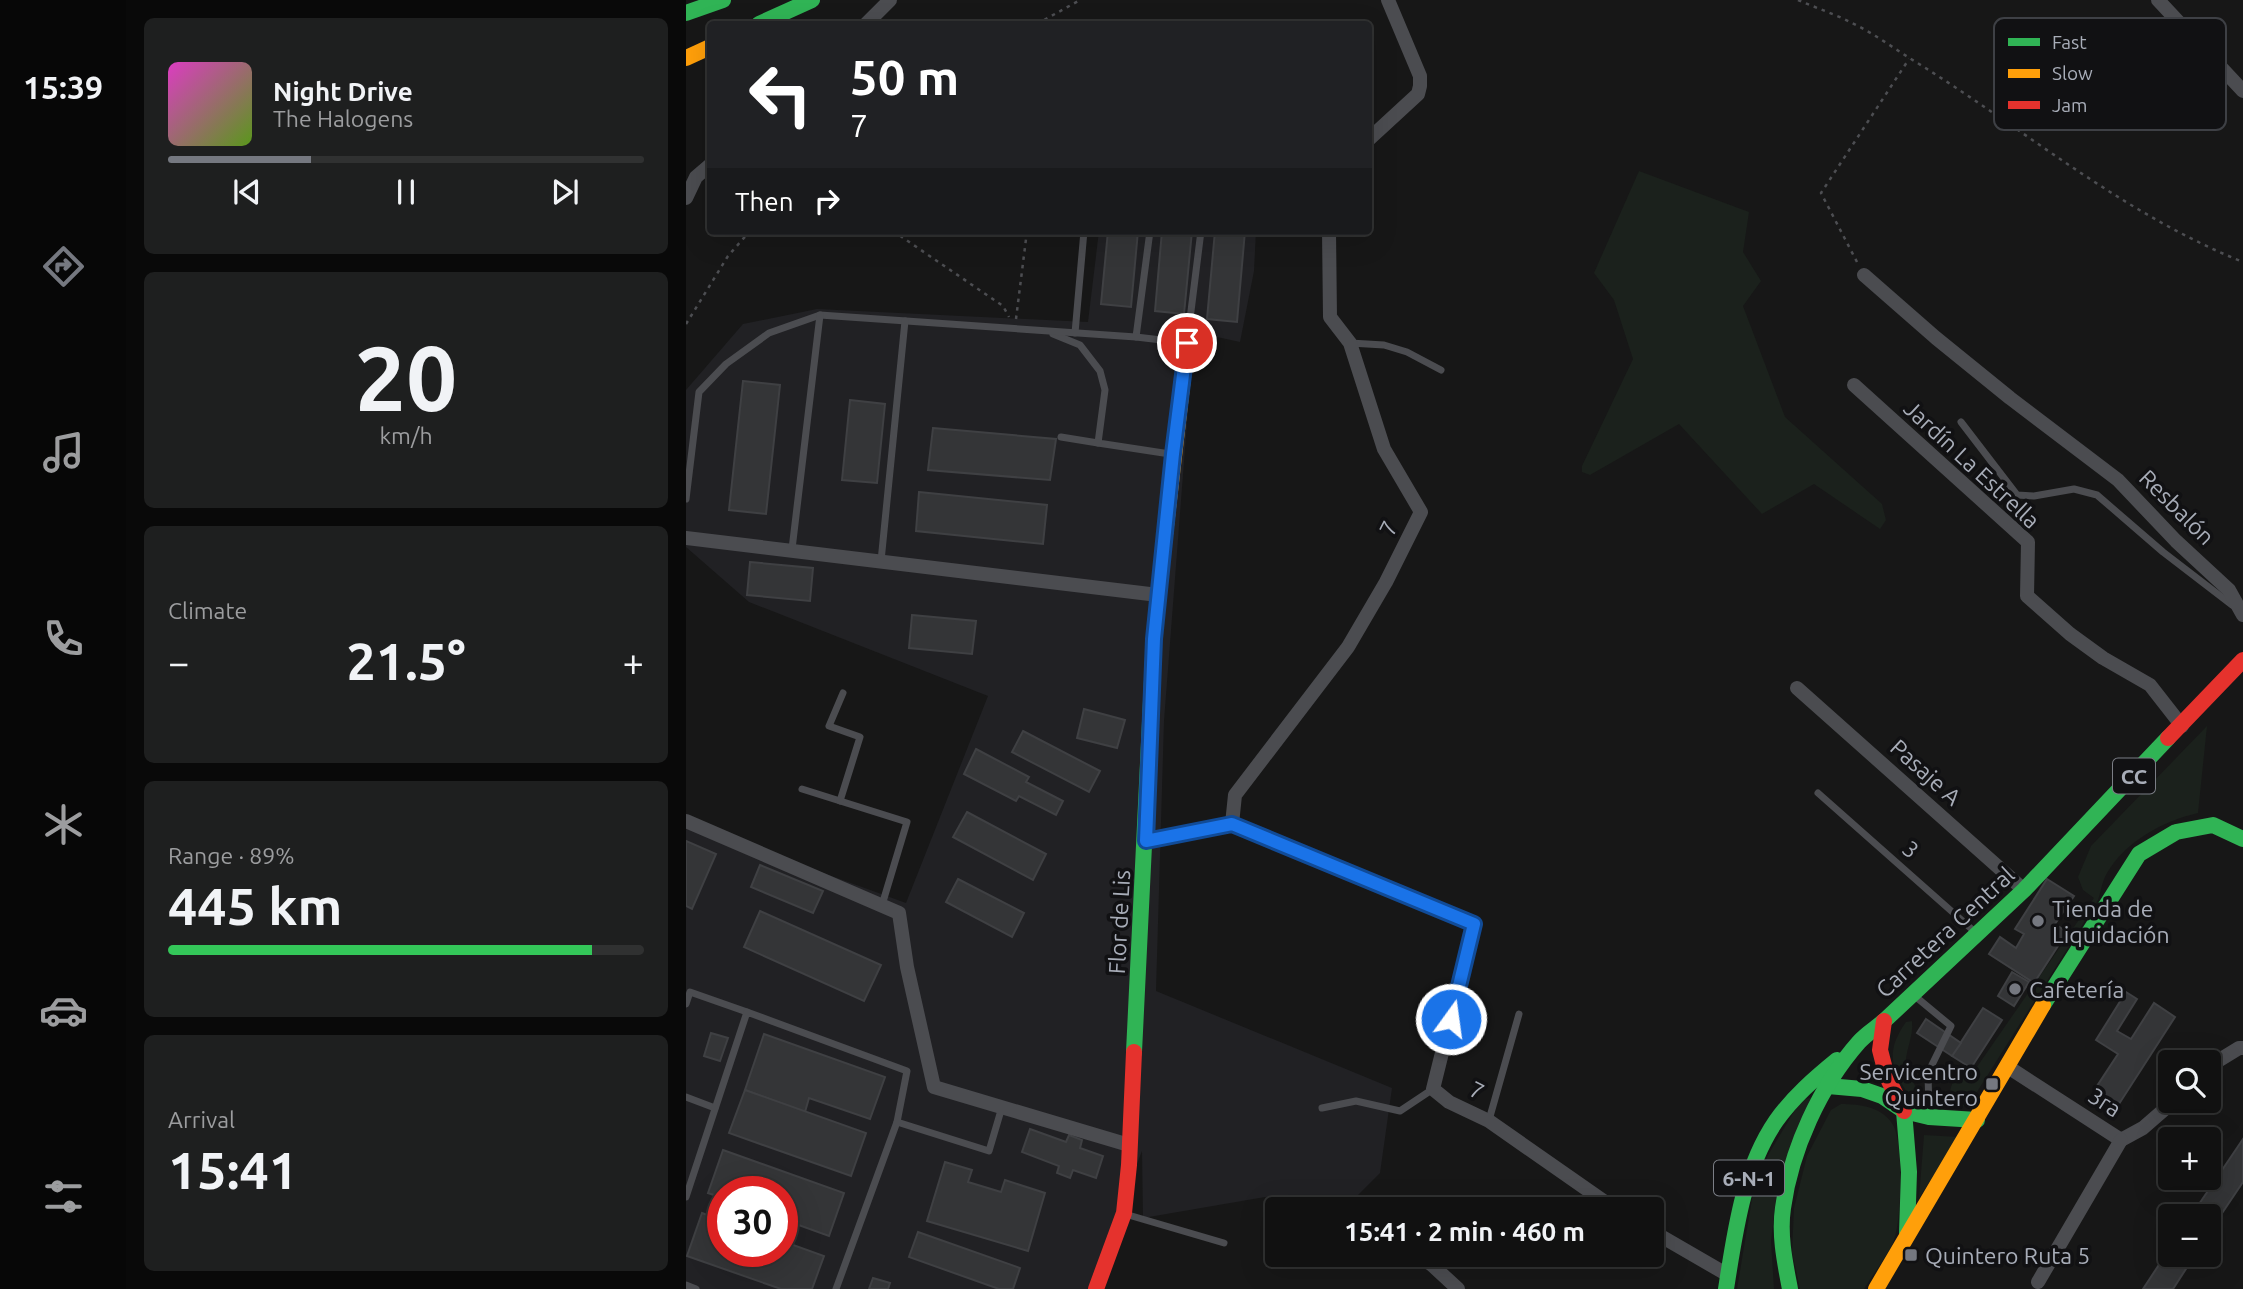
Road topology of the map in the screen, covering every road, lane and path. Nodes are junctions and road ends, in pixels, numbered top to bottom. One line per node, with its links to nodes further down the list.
1 (723, 0): 8 (main road)
2 (812, 0): 10 (main road)
3 (890, 0): 11 (street)
4 (1080, 0): 12 (path)
5 (1388, 0): 20 (street)
6 (1798, 0): 15 (path)
7 (2158, 0): 9 (street)
8 (686, 13)
9 (2175, 18)
10 (766, 21)
11 (869, 21)
12 (1042, 21)
13 (707, 48): 14 (main road)
14 (686, 58)
15 (1910, 58): 18 (path); 31 (path)
16 (2226, 73): 17 (street)
17 (2243, 91)
18 (1994, 114)
19 (2017, 130): 30 (path)
20 (1372, 136)
21 (707, 168): 22 (street)
22 (686, 198)
23 (746, 235): 34 (path)
24 (899, 235): 35 (path)
25 (1027, 235): 35 (path)
26 (1084, 235): 37 (lane)
27 (1149, 235): 38 (lane)
28 (1200, 235): 39 (lane)
29 (1329, 235): 40 (street)
30 (2243, 262)
31 (1864, 275): 52 (street, Resbalón)
32 (820, 315): 33 (lane); 47 (lane); 49 (lane)
33 (905, 321): 35 (lane); 50 (lane)
34 (686, 324)
35 (1015, 329): 36 (lane)
36 (1046, 331): 37 (lane); 45 (lane)
37 (1075, 333): 38 (lane)
38 (1136, 337): 39 (lane)
39 (1187, 343): 46 (main road, Flor de Lis)
40 (1350, 344): 41 (lane); 61 (street, 7)
41 (1441, 370)
42 (1854, 385): 56 (street, Jardín La Estrella)
43 (1961, 422): 52 (lane, Resbalón)
44 (1061, 437): 45 (lane)
45 (1098, 443): 46 (lane)
46 (1173, 454): 51 (main road, Flor de Lis)
47 (686, 499)
48 (686, 538): 49 (street)
49 (792, 549): 50 (street)
50 (881, 562): 51 (street)
51 (1158, 595): 63 (main road, Flor de Lis)
52 (2241, 612)
53 (2243, 660): 56 (main road, Carretera Central / CC)
54 (1797, 688): 64 (street, Pasaje A)
55 (843, 693): 59 (lane)
56 (2182, 726): 64 (main road, Carretera Central / CC)
57 (802, 789): 59 (lane)
58 (1818, 793): 66 (lane, 3)
59 (840, 801): 65 (lane)
60 (686, 821): 65 (street)
61 (1232, 824): 63 (street); 78 (street, 7)
62 (2243, 839): 75 (main road)
63 (1146, 841): 90 (main road, Flor de Lis)
64 (2024, 891): 66 (main road, Carretera Central / CC)
65 (882, 906): 80 (street)
66 (1978, 935): 67 (main road, Carretera Central / CC)
67 (1912, 993): 71 (main road, Carretera Central / CC); 85 (lane)
68 (686, 1004): 69 (lane)
69 (747, 1012): 81 (lane); 88 (lane)
70 (1520, 1014): 87 (lane)
71 (1884, 1021): 72 (main road, Carretera Central / CC); 83 (main road)
72 (1861, 1040): 76 (main road); 77 (main road, Carretera Central / CC)
73 (2243, 1048): 74 (street)
74 (2221, 1059)
75 (2008, 1067): 86 (main road); 89 (street, 3ra)
76 (1809, 1083): 77 (main road); 98 (main road, 6-N-1)
77 (1828, 1086): 83 (main road); 105 (main road, Carretera Central / CC)
78 (1433, 1089): 82 (lane); 87 (street, 7)
79 (686, 1097): 81 (lane)
80 (1002, 1107): 88 (lane); 90 (street)
81 (715, 1108): 91 (lane)
82 (1322, 1108)
83 (1904, 1111): 85 (main road); 94 (main road)
84 (2160, 1113): 89 (street, 3ra)
85 (1929, 1118): 86 (main road)
86 (1977, 1120): 94 (main road)
87 (1489, 1121): 92 (street, 7)
88 (897, 1122): 102 (lane)
89 (2121, 1140): 99 (street)
90 (1129, 1145): 93 (main road, Flor de Lis)
91 (686, 1197)
92 (1598, 1197)
93 (1124, 1213): 96 (lane); 103 (main road, Flor de Lis)
94 (1906, 1238): 106 (main road)
95 (1664, 1239): 98 (street)
96 (1224, 1243)
97 (1434, 1267): 104 (street)
98 (1727, 1282)
99 (2038, 1282)
100 (686, 1285): 101 (lane)
101 (696, 1289)
102 (836, 1289)
103 (1096, 1289)
104 (1458, 1289)
105 (1790, 1289)
106 (1876, 1289)

